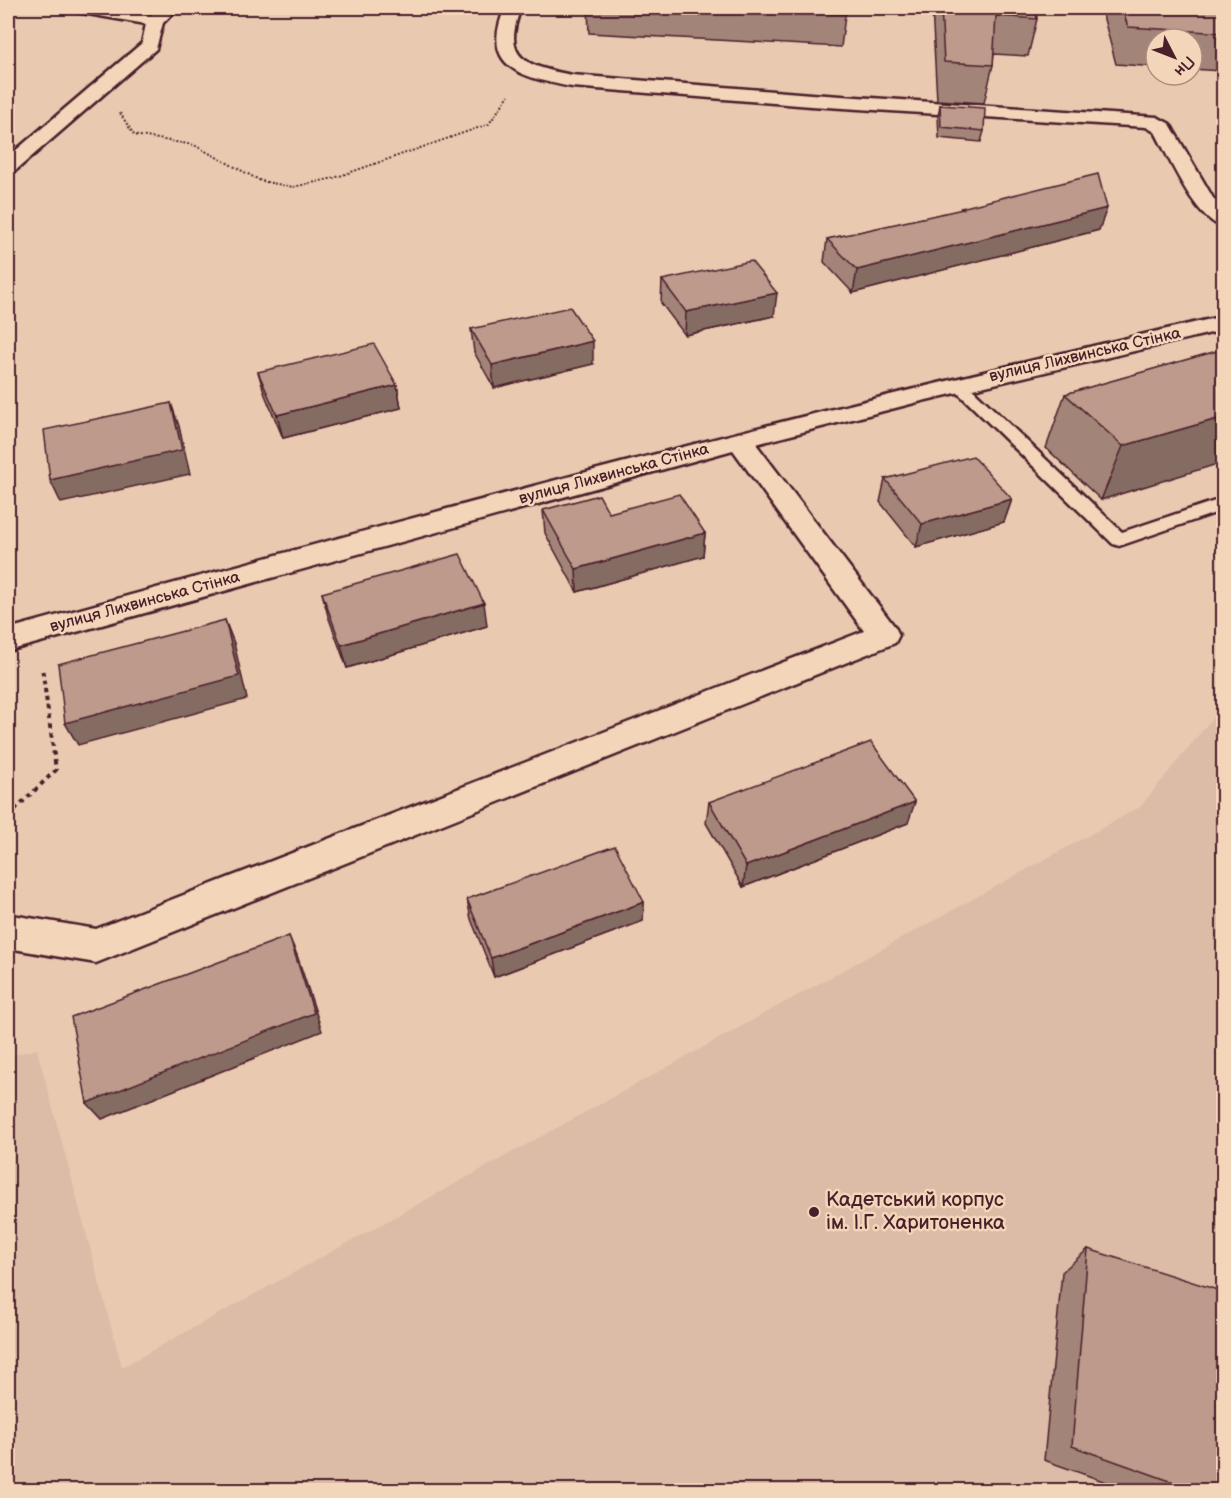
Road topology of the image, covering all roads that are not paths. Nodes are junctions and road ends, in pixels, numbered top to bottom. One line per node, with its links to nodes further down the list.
1 (82, 8): 4 (street)
2 (170, 8): 4 (street)
3 (513, 8): 6 (street)
4 (155, 21): 5 (street)
5 (8, 167)
6 (1224, 221)
7 (1224, 323): 8 (street, вулиця Лихвинська Стінка)
8 (958, 385): 9 (street, вулиця Лихвинська Стінка); 10 (lane)
9 (739, 440): 11 (street, вулиця Лихвинська Стінка); 12 (street)
10 (1224, 504)
11 (8, 640)
12 (10, 931)

